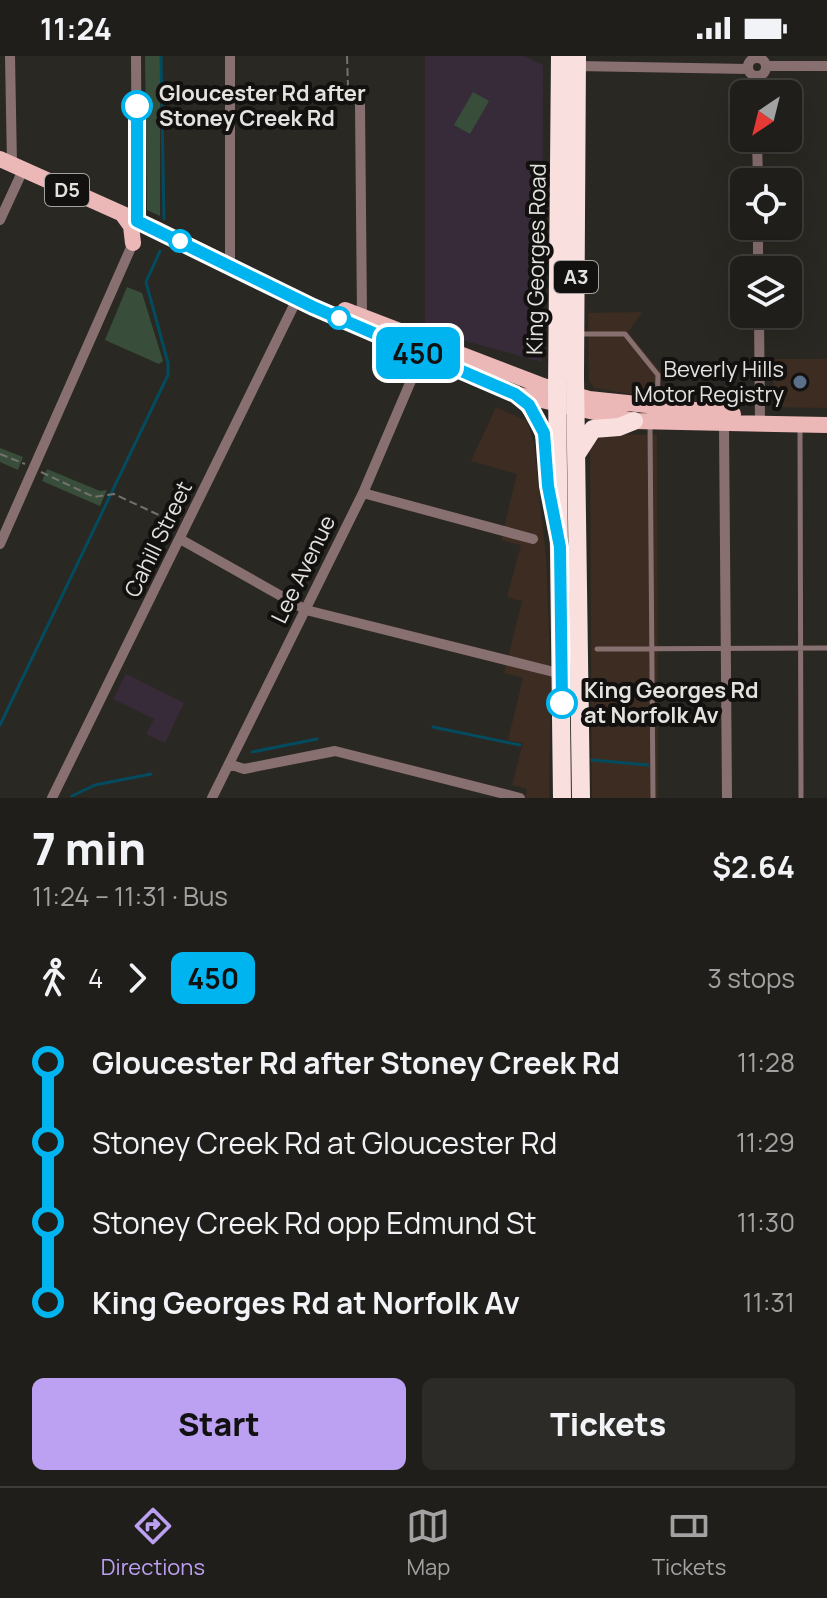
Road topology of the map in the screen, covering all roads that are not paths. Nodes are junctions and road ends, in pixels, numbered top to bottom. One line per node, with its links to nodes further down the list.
1 (10, 56): 11 (street)
2 (136, 56): 13 (street)
3 (230, 56): 15 (street)
4 (756, 57): 6 (street); 8 (street)
5 (571, 59): 8 (street); 19 (highway, King Georges Road / A3); 22 (highway, King Georges Road / A3)
6 (766, 66): 7 (street); 8 (street)
7 (827, 66)
8 (752, 72): 9 (street)
9 (753, 80)
10 (360, 104): 17 (street)
11 (11, 165): 12 (street); 13 (main road, D5)
12 (0, 220)
13 (141, 223): 14 (main road); 14 (main road); 15 (main road, D5)
14 (133, 243): 33 (street)
15 (230, 264): 16 (main road, D5)
16 (298, 297): 17 (main road, D5); 20 (main road, D5); 31 (street, Cahill Street)
17 (362, 316): 22 (main road, D5)
18 (759, 328): 25 (street)
19 (576, 334): 22 (highway, King Georges Road / A3); 23 (lane)
20 (422, 355): 21 (main road, D5); 30 (street, Lee Avenue)
21 (515, 394): 22 (main road, D5); 34 (main road)
22 (567, 401): 23 (main road); 23 (main road); 29 (highway, King Georges Road / A3); 34 (highway, King Georges Road / A3)
23 (647, 417): 25 (main road); 26 (main road); 29 (highway); 37 (lane)
24 (827, 417): 25 (main road)
25 (760, 420): 26 (main road); 27 (main road)
26 (724, 424): 36 (street)
27 (800, 425): 28 (main road); 38 (lane)
28 (827, 425)
29 (577, 455): 47 (highway, King Georges Road / A3)
30 (363, 493): 32 (street); 35 (street, Lee Avenue)
31 (180, 539): 35 (street); 43 (street, Cahill Street)
32 (533, 539)
33 (0, 544)
34 (560, 547): 41 (highway, King Georges Road / A3)
35 (306, 610): 41 (street); 42 (street, Lee Avenue)
36 (726, 647): 37 (lane); 38 (lane); 49 (street)
37 (652, 648): 40 (lane); 48 (lane)
38 (799, 648): 39 (lane); 50 (lane)
39 (827, 648)
40 (597, 649)
41 (562, 674): 46 (highway, King Georges Road / A3)
42 (229, 764): 44 (street, Lee Avenue); 45 (street)
43 (52, 798)
44 (212, 798)
45 (520, 798)
46 (562, 798)
47 (581, 798)
48 (653, 798)
49 (727, 798)
50 (801, 798)

